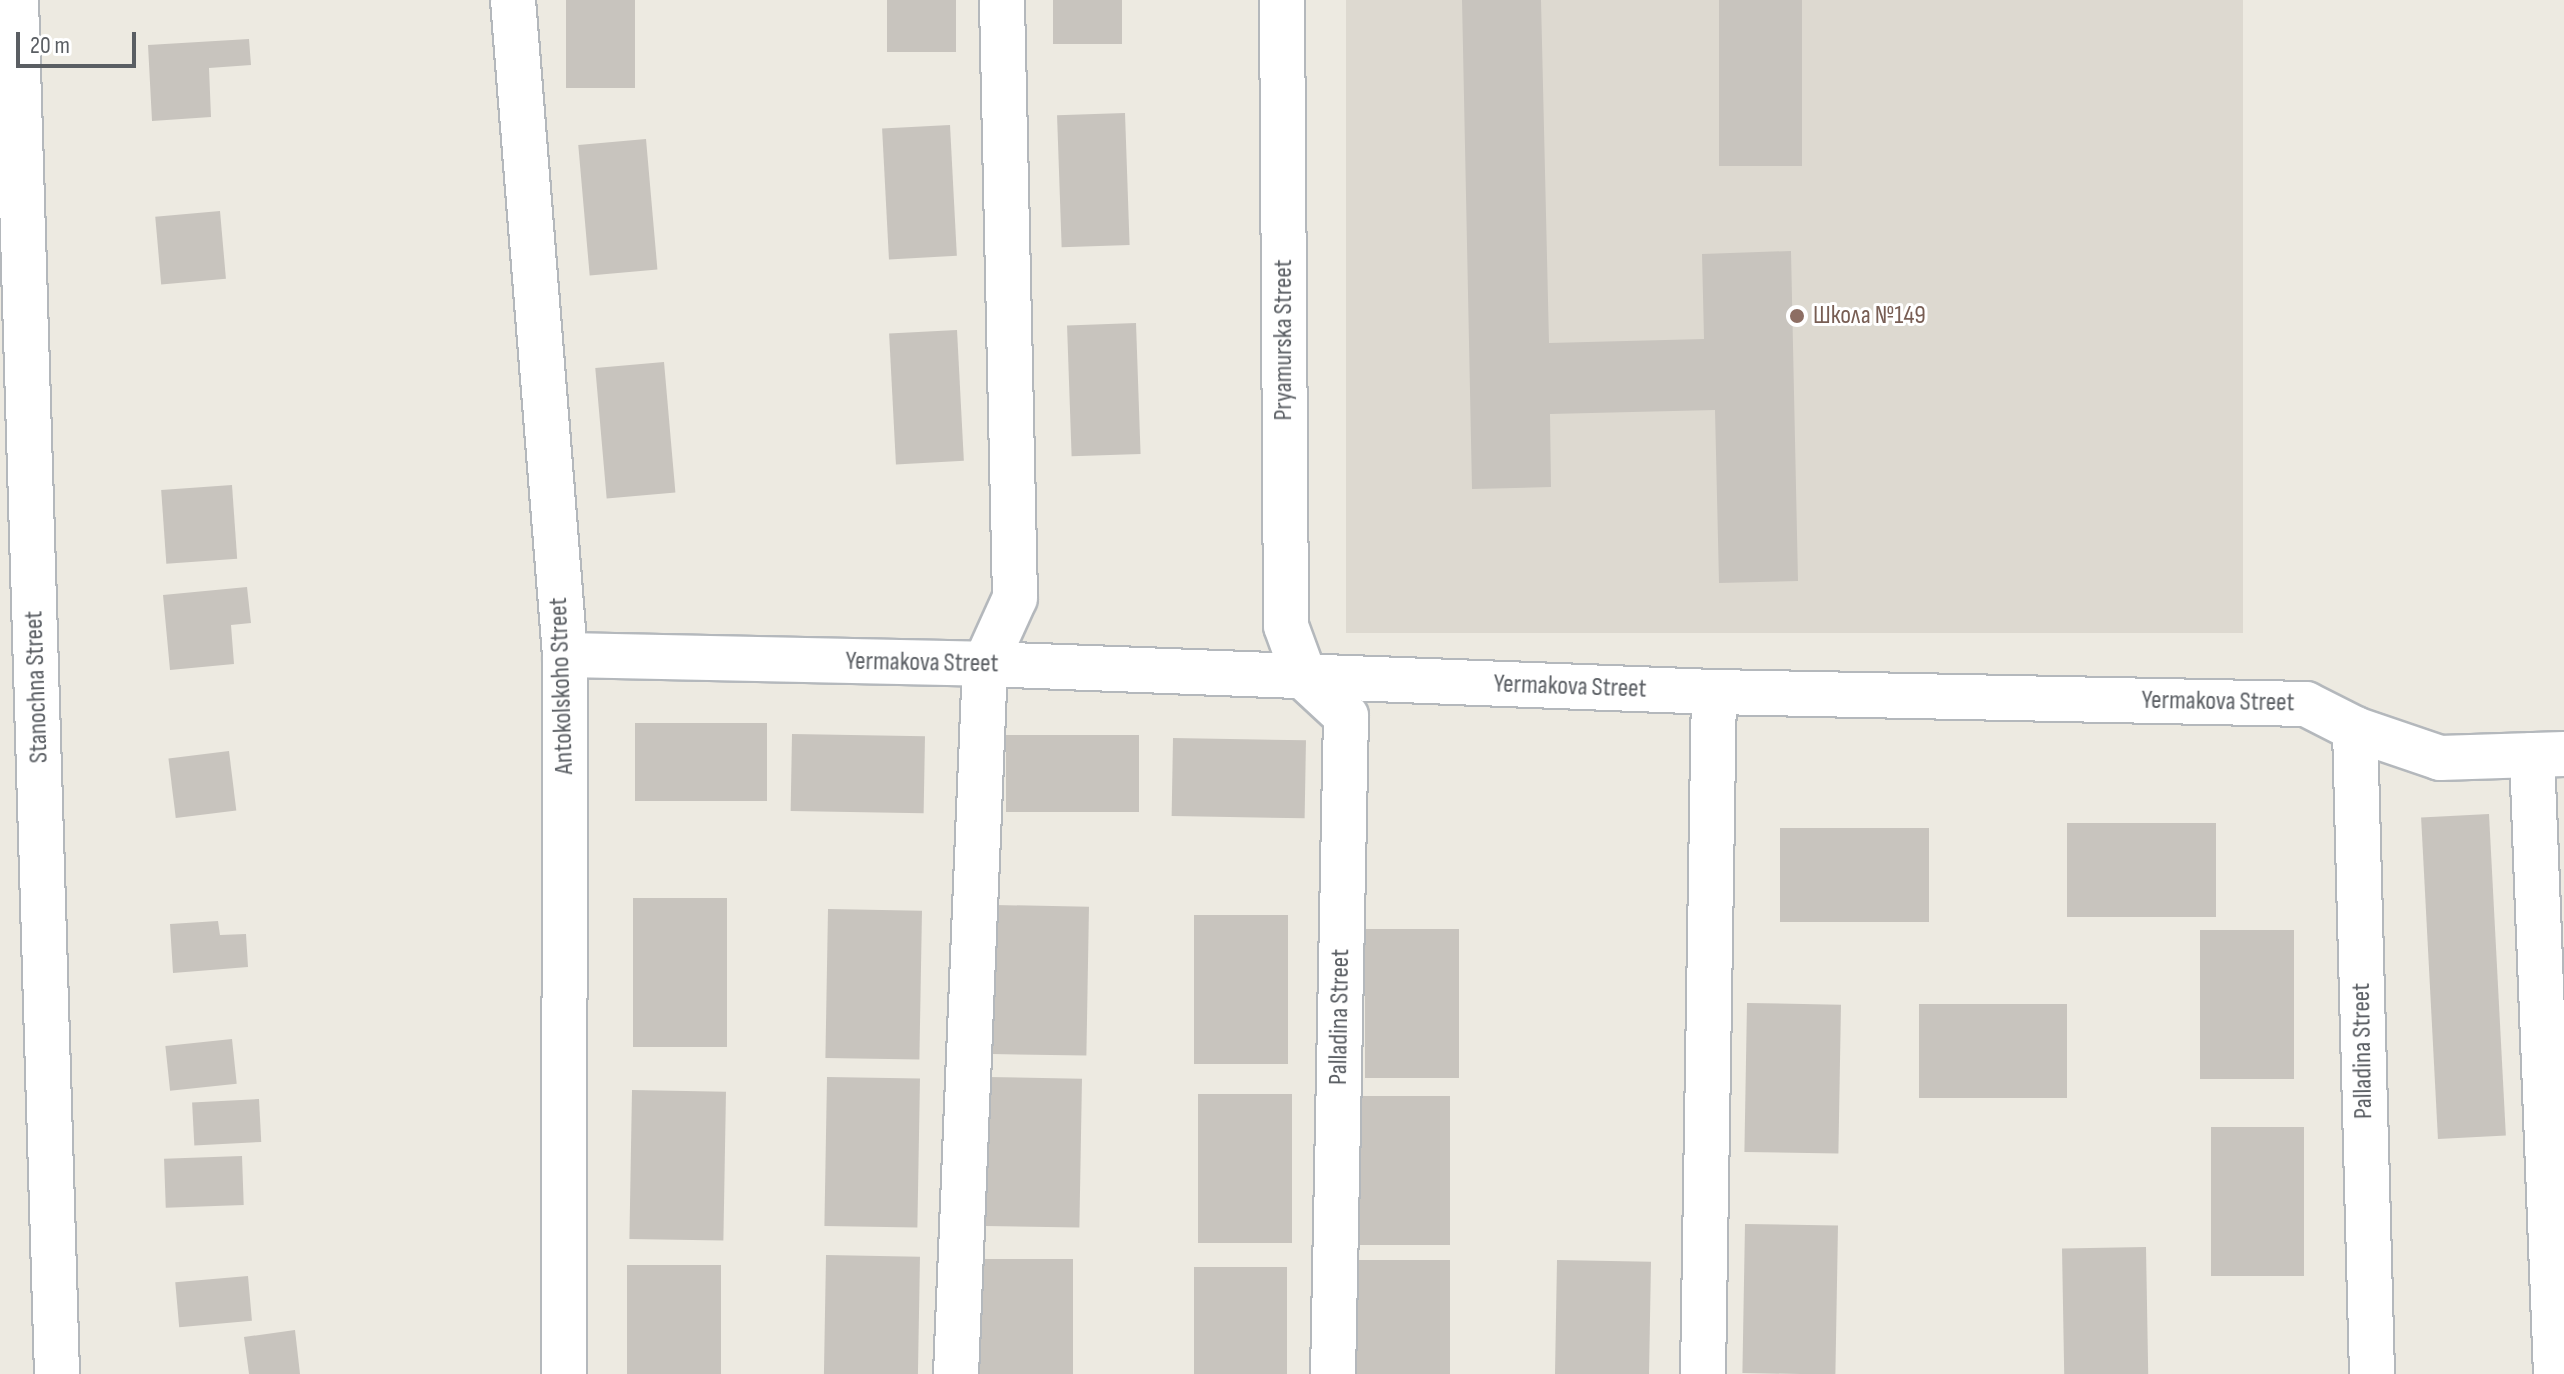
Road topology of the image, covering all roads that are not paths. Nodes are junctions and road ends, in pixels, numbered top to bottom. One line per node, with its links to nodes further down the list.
1 (16, 0): 12 (street, Stanochna Street)
2 (513, 0): 5 (street, Antokolskoho Street)
3 (1002, 0): 6 (street)
4 (1282, 0): 7 (street, Pryamurska Street)
5 (565, 655): 6 (street, Yermakova Street); 13 (street, Antokolskoho Street)
6 (985, 664): 7 (street, Yermakova Street); 14 (street)
7 (1305, 678): 8 (street, Yermakova Street); 15 (street, Palladina Street)
8 (1714, 692): 9 (street, Yermakova Street); 16 (street)
9 (2355, 729): 10 (street, Yermakova Street); 17 (street, Palladina Street)
10 (2548, 754): 11 (street)
11 (2552, 952): 18 (street)
12 (57, 1374)
13 (564, 1374)
14 (956, 1374)
15 (1333, 1374)
16 (1703, 1374)
17 (2372, 1374)
18 (2556, 1374)

